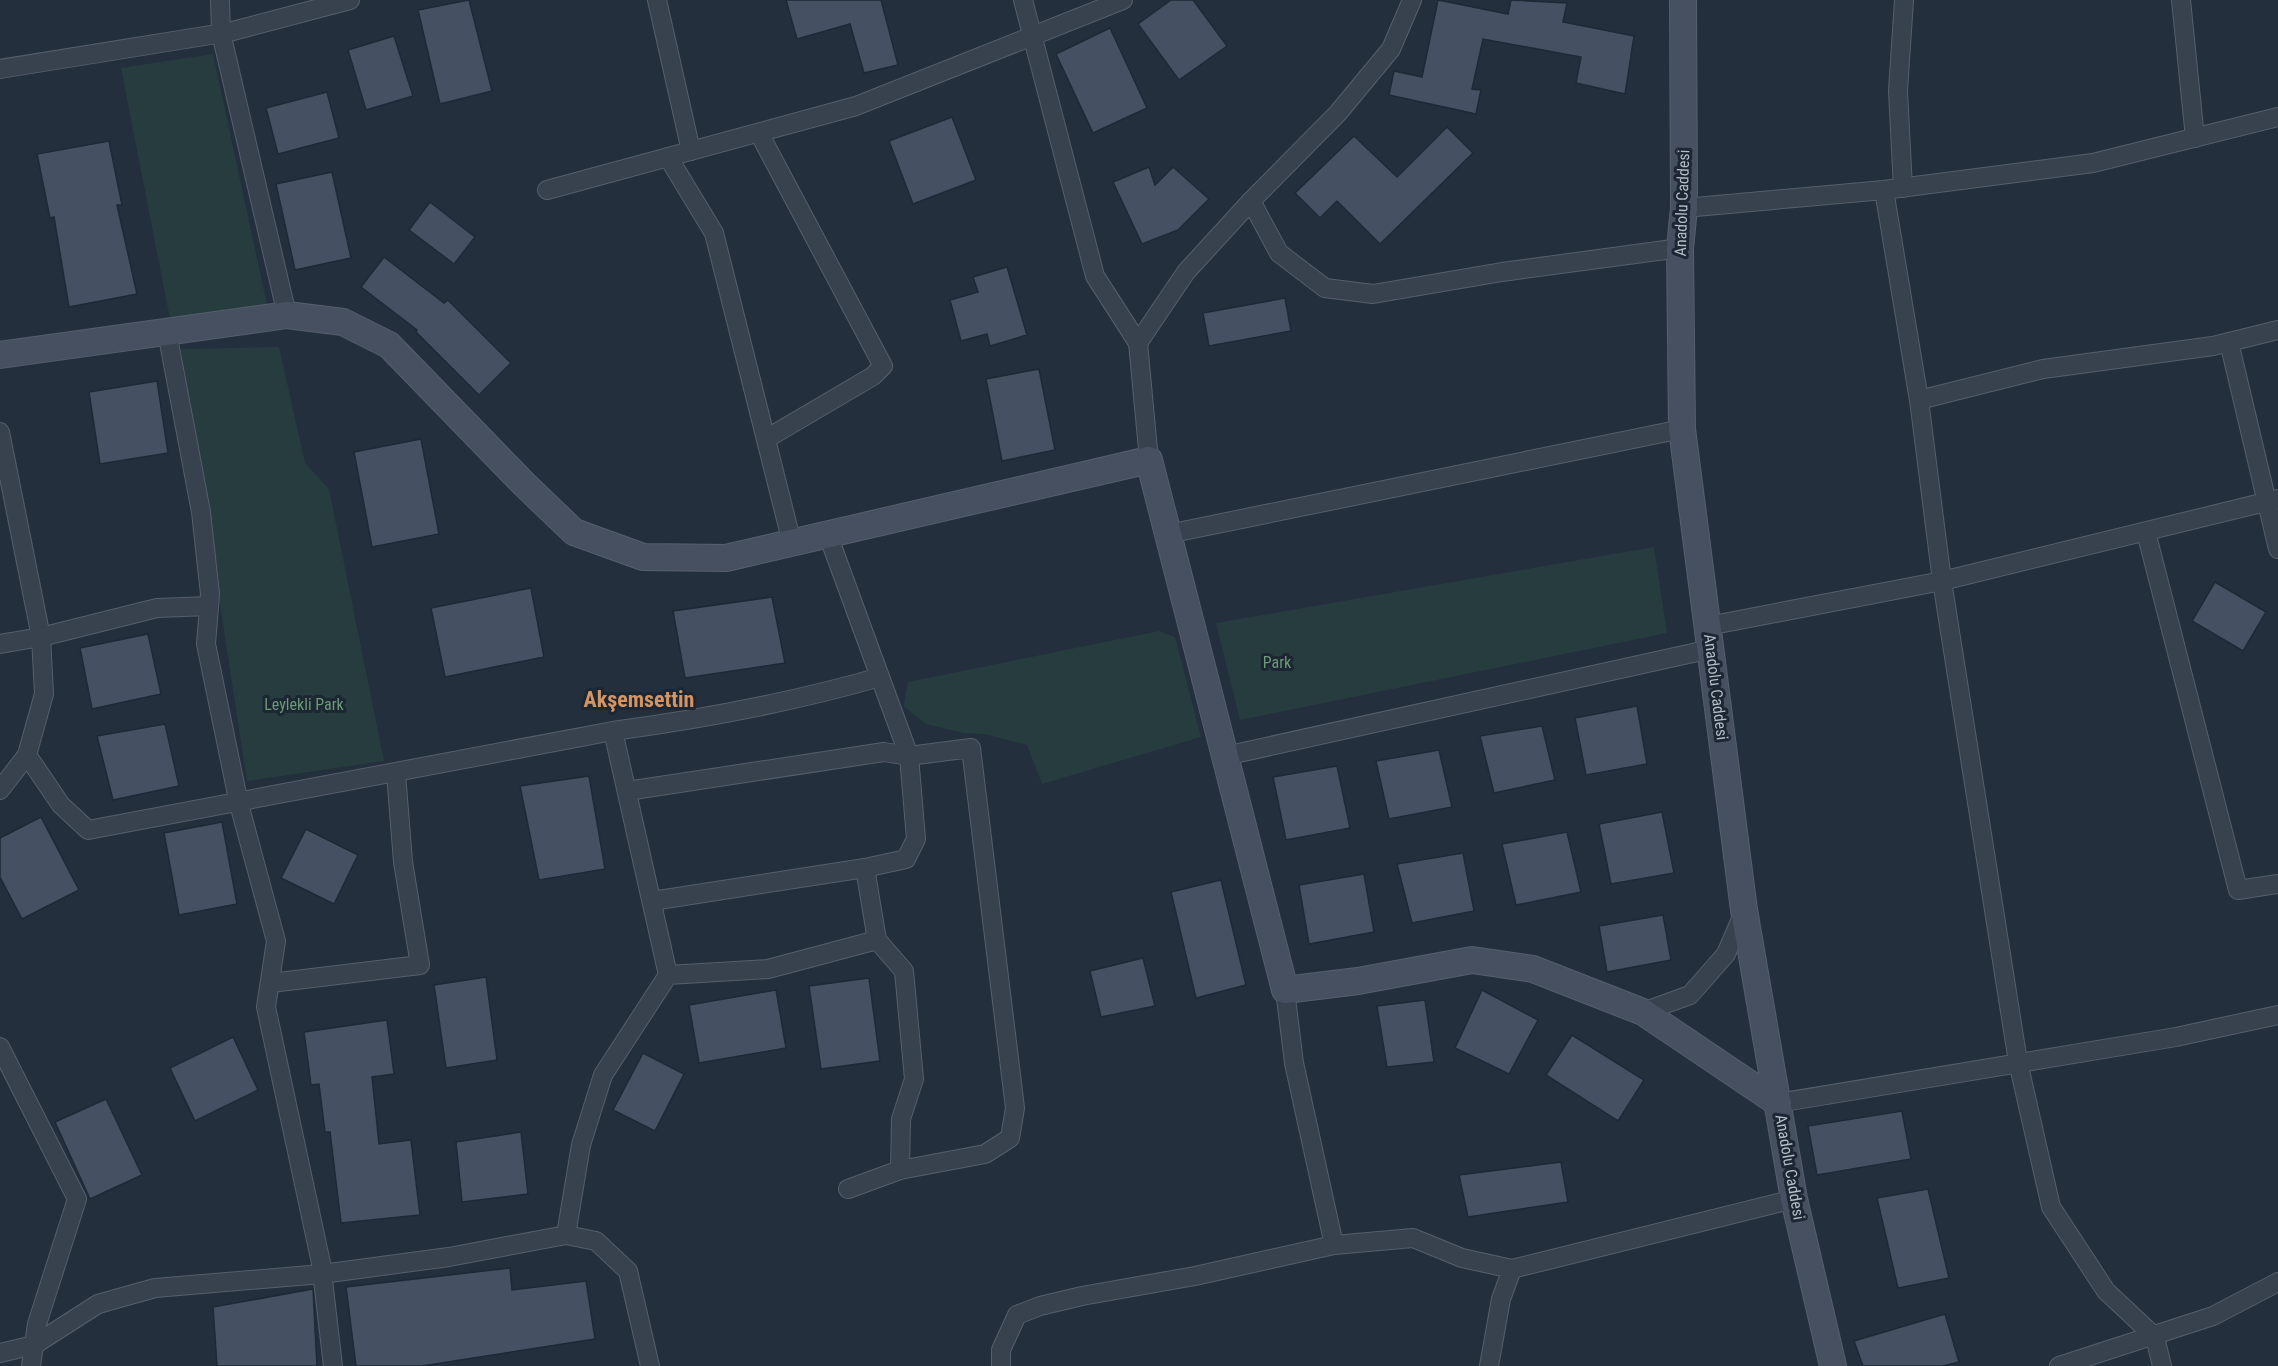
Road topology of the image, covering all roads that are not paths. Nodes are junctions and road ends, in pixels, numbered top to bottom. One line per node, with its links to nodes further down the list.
1 (220, 0): 10 (street)
2 (350, 0): 10 (street)
3 (657, 0): 16 (street)
4 (1023, 0): 11 (street)
5 (1123, 0): 11 (street)
6 (1412, 0): 21 (street)
7 (1683, 0): 22 (street, Anadolu Caddesi)
8 (1904, 0): 18 (street)
9 (2181, 0): 15 (street)
10 (221, 33): 12 (street); 24 (street)
11 (1032, 35): 14 (street); 28 (street)
12 (0, 69)
13 (2278, 117): 15 (street)
14 (759, 133): 16 (street); 33 (street)
15 (2194, 138): 18 (street)
16 (691, 151): 17 (street)
17 (668, 157): 19 (street); 33 (street)
18 (1903, 188): 20 (street)
19 (547, 190)
20 (1884, 190): 22 (street); 30 (street)
21 (1251, 201): 23 (street); 28 (street)
22 (1684, 208): 23 (street, Anadolu Caddesi)
23 (1680, 248): 31 (street, Anadolu Caddesi)
24 (287, 315): 26 (street); 39 (street)
25 (2278, 330): 27 (street)
26 (167, 332): 29 (street); 42 (street)
27 (2229, 342): 30 (street); 35 (street)
28 (1138, 343): 34 (street)
29 (0, 355)
30 (1919, 400): 41 (street)
31 (1682, 429): 38 (street); 44 (street, Anadolu Caddesi)
32 (0, 432): 43 (street)
33 (766, 439): 39 (street)
34 (1149, 460): 37 (street); 38 (street)
35 (2273, 500): 36 (street); 40 (street)
36 (2146, 532): 41 (street); 56 (street)
37 (828, 534): 39 (street); 46 (street)
38 (1168, 534): 50 (street)
39 (792, 543)
40 (2278, 549)
41 (1942, 581): 44 (street); 66 (street)
42 (209, 606): 43 (street); 54 (street)
43 (41, 637): 45 (street); 48 (street)
44 (1709, 638): 50 (street); 58 (street, Anadolu Caddesi)
45 (0, 644)
46 (880, 676): 47 (street); 49 (street)
47 (613, 731): 51 (street); 53 (street)
48 (27, 755): 52 (street); 54 (street)
49 (909, 756): 53 (street); 55 (street); 68 (street)
50 (1225, 756): 62 (street)
51 (396, 773): 54 (street); 61 (street)
52 (0, 790)
53 (627, 791): 57 (street)
54 (238, 804): 61 (street)
55 (865, 868): 57 (street); 59 (street)
56 (2278, 884)
57 (652, 901): 60 (street)
58 (1744, 910): 63 (street); 67 (street, Anadolu Caddesi)
59 (877, 940): 60 (street); 68 (street)
60 (668, 975): 71 (street)
61 (271, 982): 74 (street)
62 (1285, 990): 63 (street); 72 (street)
63 (1643, 1012): 67 (street)
64 (2278, 1015): 66 (street)
65 (0, 1047): 77 (street)
66 (2018, 1062): 67 (street); 76 (street)
67 (1778, 1103): 70 (street, Anadolu Caddesi)
68 (900, 1170): 69 (street)
69 (848, 1190)
70 (1794, 1199): 73 (street); 84 (street, Anadolu Caddesi)
71 (566, 1235): 74 (street); 81 (street)
72 (1334, 1245): 73 (street); 82 (street)
73 (1512, 1269): 83 (street)
74 (322, 1274): 77 (street); 80 (street)
75 (2278, 1282): 76 (street)
76 (2155, 1336): 85 (street); 86 (street)
77 (34, 1345): 78 (street); 79 (street)
78 (0, 1353)
79 (31, 1366)
80 (333, 1366)
81 (650, 1366)
82 (1001, 1366)
83 (1489, 1366)
84 (1833, 1366)
85 (2060, 1366)
86 (2162, 1366)

